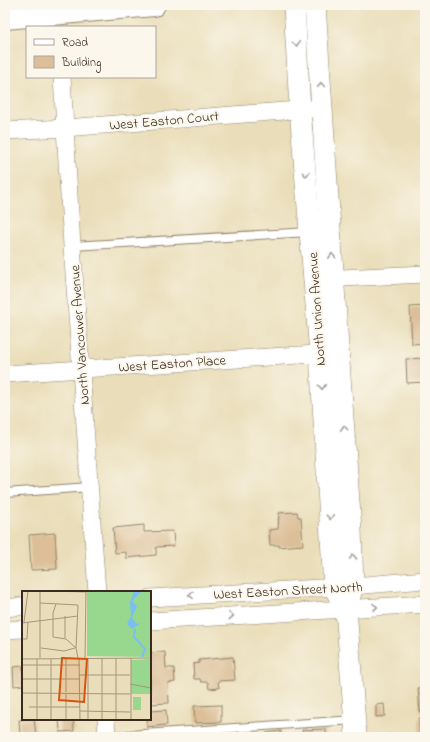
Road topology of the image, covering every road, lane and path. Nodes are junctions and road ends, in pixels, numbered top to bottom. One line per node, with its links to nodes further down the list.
1 (154, 5): 5 (main road)
2 (294, 5): 8 (street, North Union Avenue, one-way to 8)
3 (315, 5): 7 (street, North Union Avenue, one-way to 3)
4 (5, 18): 5 (main road)
5 (58, 20)
6 (62, 78): 9 (street, North Vancouver Avenue)
7 (323, 108): 8 (street, West Easton Court); 14 (street, North Union Avenue, one-way to 7)
8 (300, 109): 9 (street, West Easton Court); 11 (street, North Union Avenue, one-way to 11)
9 (65, 128): 10 (street, West Easton Court); 12 (street, North Vancouver Avenue)
10 (5, 131)
11 (310, 232): 12 (lane); 14 (street, North Union Avenue)
12 (72, 246): 16 (street, North Vancouver Avenue)
13 (425, 274): 14 (street)
14 (324, 279): 15 (street, North Union Avenue)
15 (329, 353): 16 (street, West Easton Place); 21 (street, North Union Avenue)
16 (82, 369): 17 (street, West Easton Place); 18 (street, North Vancouver Avenue)
17 (5, 374)
18 (90, 488): 19 (lane); 22 (street, North Vancouver Avenue)
19 (5, 493)
20 (425, 580): 21 (street, West Easton Street North)
21 (344, 586): 23 (street, West Easton Street North, one-way to 23); 27 (street, North Union Avenue)
22 (97, 591)
23 (151, 598)
24 (425, 604): 27 (street, West Easton Street North, one-way to 24)
25 (22, 606): 26 (street)
26 (5, 608)
27 (346, 609): 28 (street, West Easton Street North, one-way to 27); 32 (street, North Union Avenue)
28 (151, 621)
29 (22, 629): 30 (street)
30 (5, 630)
31 (106, 720): 34 (street)
32 (355, 729): 34 (lane)
33 (98, 737): 34 (lane)
34 (107, 737)

